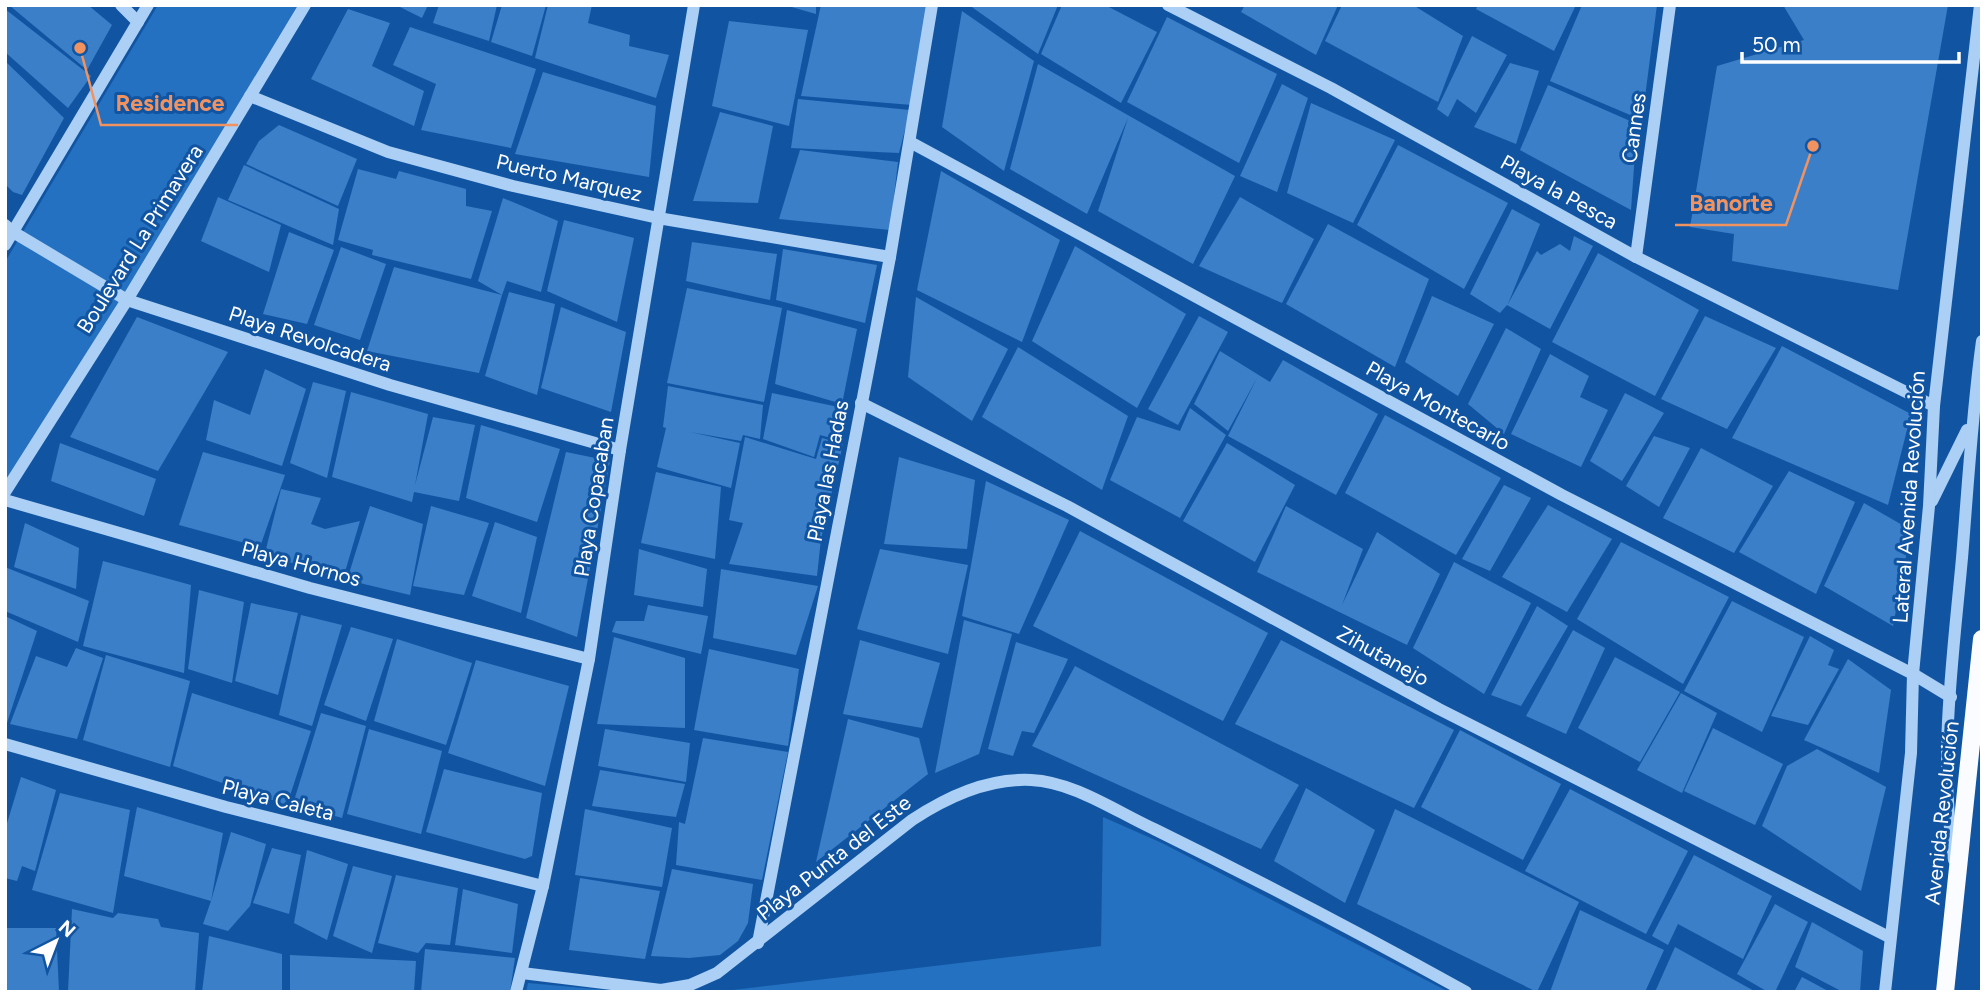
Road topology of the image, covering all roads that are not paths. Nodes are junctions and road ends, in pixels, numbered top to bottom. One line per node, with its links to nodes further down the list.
1 (121, 5): 9 (street)
2 (148, 5): 9 (street)
3 (305, 5): 10 (street, Boulevard La Primavera)
4 (694, 5): 12 (street, Playa Copacaban)
5 (932, 5): 11 (street, Playa las Hadas)
6 (1168, 5): 16 (street, Playa la Pesca)
7 (1670, 5): 16 (street, Cannes)
8 (1980, 5): 20 (street, Lateral Avenida Revolución)
9 (138, 22): 13 (street)
10 (250, 96): 12 (street, Puerto Marquez); 17 (street, Boulevard La Primavera)
11 (910, 142): 15 (street, Playa las Hadas); 28 (street, Playa Montecarlo)
12 (658, 218): 15 (street, Puerto Marquez); 22 (street, Playa Copacaban)
13 (9, 229): 14 (street); 17 (street, Playa Revolcadera)
14 (5, 245)
15 (890, 257): 19 (street, Playa las Hadas)
16 (1636, 257): 20 (street, Playa la Pesca)
17 (127, 300): 22 (street, Playa Revolcadera); 23 (street, Boulevard La Primavera)
18 (1982, 341): 21 (street)
19 (861, 403): 33 (street, Zihutanejo); 34 (street, Playa las Hadas)
20 (1934, 406): 25 (street, Lateral Avenida Revolución)
21 (1970, 423): 25 (street); 29 (street)
22 (620, 450): 27 (street, Playa Copacaban)
23 (5, 492)
24 (5, 500): 27 (street, Playa Hornos)
25 (1929, 506): 28 (street, Lateral Avenida Revolución)
26 (1982, 639): 31 (main road, Avenida Revolución)
27 (589, 659): 32 (street, Playa Copacaban)
28 (1913, 674): 29 (street, Playa Montecarlo); 33 (street, Lateral Avenida Revolución)
29 (1951, 696): 31 (street)
30 (5, 744): 32 (street, Playa Caleta)
31 (1957, 878): 39 (main road, Avenida Revolución)
32 (543, 886): 35 (street, Playa Copacaban)
33 (1889, 937): 38 (street, Lateral Avenida Revolución)
34 (758, 943): 35 (street, Playa Punta del Este); 37 (street, Playa Punta del Este)
35 (522, 973): 36 (street, Playa Copacaban)
36 (516, 992)
37 (1466, 992)
38 (1885, 992)
39 (1945, 992)

